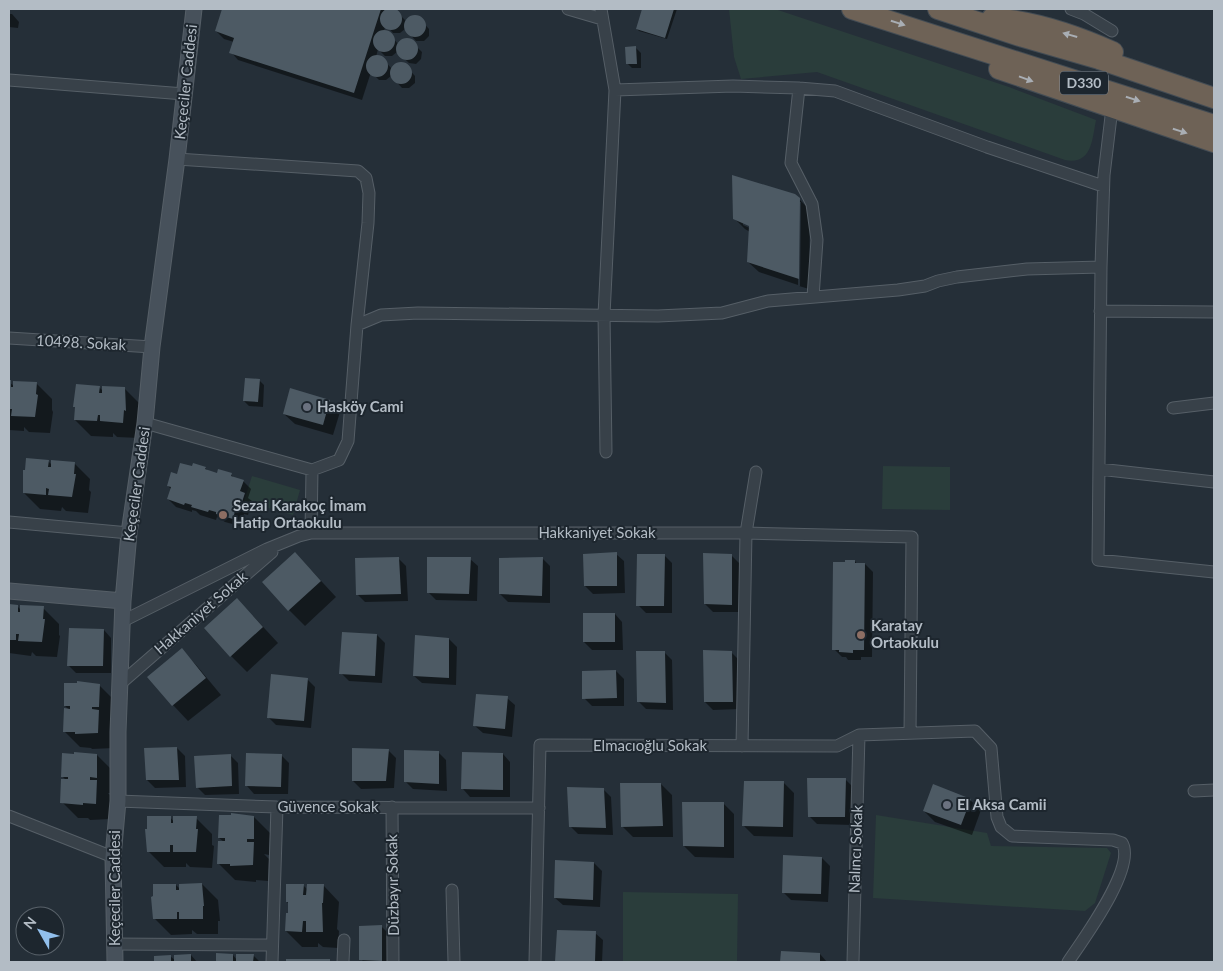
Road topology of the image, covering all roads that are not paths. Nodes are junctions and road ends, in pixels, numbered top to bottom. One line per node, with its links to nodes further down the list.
1 (194, 9): 14 (street, Keçeciler Caddesi)
2 (568, 9): 6 (street)
3 (852, 9): 9 (highway, D330, one-way to 9)
4 (938, 9): 7 (highway, D330)
5 (1071, 9): 8 (street)
6 (601, 14): 13 (street)
7 (964, 17): 11 (highway, one-way to 7); 15 (highway, D330)
8 (1112, 31)
9 (953, 41): 16 (highway, one-way to 16); 17 (highway, D330, one-way to 17)
10 (9, 80): 14 (street)
11 (1214, 86)
12 (799, 88): 13 (street); 20 (street); 22 (street)
13 (615, 90): 25 (street)
14 (184, 94): 19 (street, Keçeciler Caddesi)
15 (1214, 98)
16 (1112, 108): 18 (highway, one-way to 18); 20 (street)
17 (1214, 125)
18 (1214, 142)
19 (177, 159): 26 (street); 28 (street, Keçeciler Caddesi)
20 (1104, 186): 21 (street)
21 (1100, 267): 22 (street); 23 (street)
22 (813, 296): 25 (street)
23 (1100, 312): 24 (street); 34 (street)
24 (1214, 312)
25 (604, 316): 26 (street); 32 (street)
26 (358, 325): 33 (street)
27 (9, 338): 28 (street, 10498. Sokak)
28 (152, 347): 31 (street, Keçeciler Caddesi)
29 (1214, 403): 30 (street)
30 (1173, 408)
31 (145, 422): 33 (street); 38 (street, Keçeciler Caddesi)
32 (606, 452)
33 (312, 470): 39 (street)
34 (1099, 470): 36 (street); 42 (street)
35 (756, 472): 40 (street)
36 (1214, 482)
37 (9, 522): 38 (street)
38 (130, 532): 44 (street, Keçeciler Caddesi)
39 (311, 533): 40 (street, Hakkaniyet Sokak); 41 (street, Hakkaniyet Sokak)
40 (746, 533): 47 (street, Hakkaniyet Sokak); 49 (street)
41 (283, 542): 45 (street, Hakkaniyet Sokak); 46 (street, Hakkaniyet Sokak)
42 (1214, 572)
43 (9, 591): 44 (street)
44 (124, 600): 45 (street, Keçeciler Caddesi)
45 (123, 621): 46 (street, Keçeciler Caddesi)
46 (120, 684): 52 (street, Keçeciler Caddesi)
47 (910, 733): 48 (street, Elmacıoğlu Sokak); 69 (street, Elmacıoğlu Sokak)
48 (859, 735): 49 (street, Elmacıoğlu Sokak); 68 (street, Nalıncı Sokak)
49 (742, 746): 55 (street, Elmacıoğlu Sokak)
50 (1214, 790): 51 (street)
51 (1194, 791)
52 (118, 801): 53 (street, Güvence Sokak); 57 (street, Keçeciler Caddesi)
53 (277, 807): 54 (street, Güvence Sokak); 61 (street)
54 (392, 807): 55 (street, Güvence Sokak); 65 (street, Düzbayır Sokak)
55 (538, 808): 67 (street, Elmacıoğlu Sokak)
56 (9, 816): 57 (street)
57 (113, 857): 60 (street, Keçeciler Caddesi)
58 (452, 890): 66 (street)
59 (344, 940): 64 (street)
60 (114, 944): 61 (street); 62 (street, Keçeciler Caddesi)
61 (271, 945): 63 (street)
62 (115, 962)
63 (272, 962)
64 (343, 962)
65 (393, 962)
66 (454, 962)
67 (536, 962)
68 (853, 962)
69 (1068, 962)

